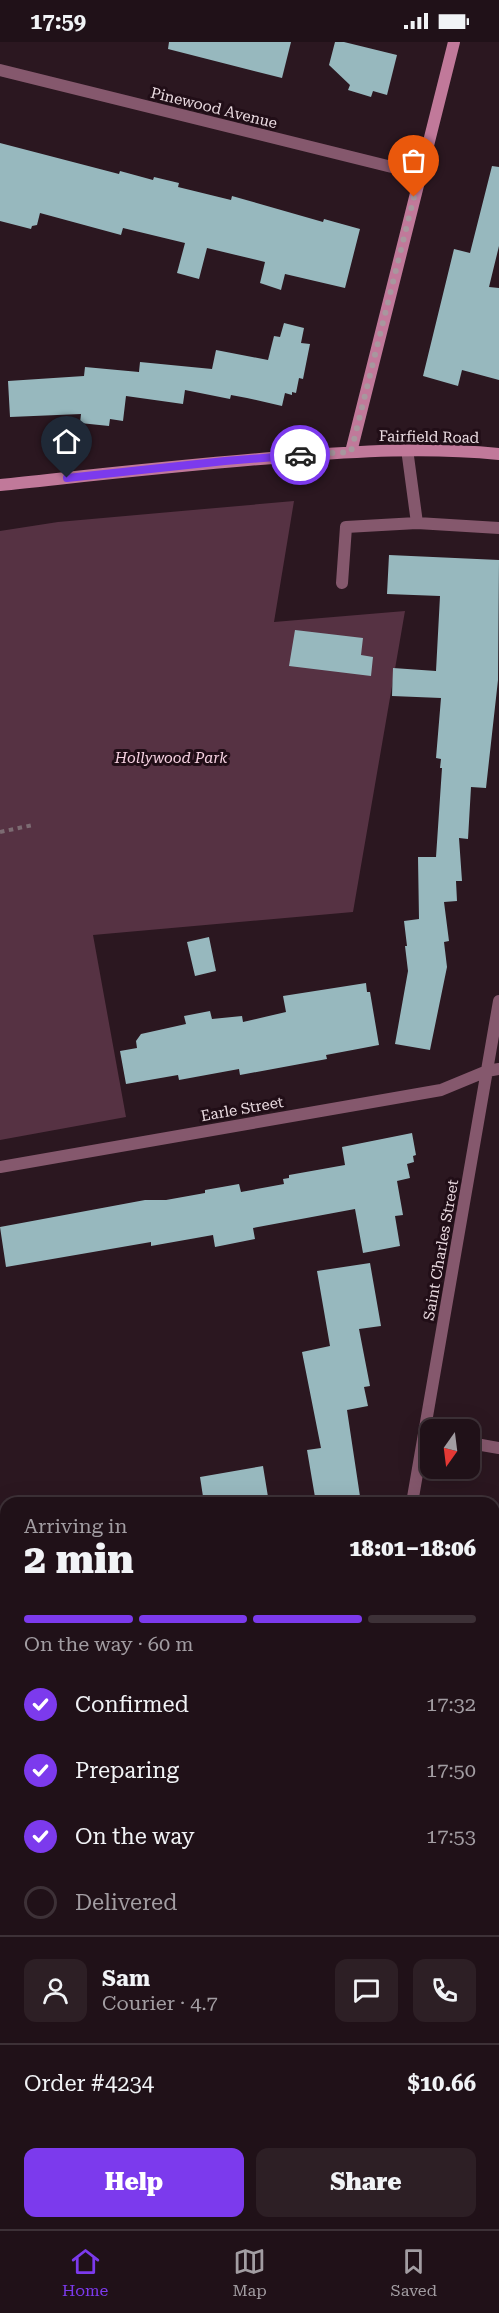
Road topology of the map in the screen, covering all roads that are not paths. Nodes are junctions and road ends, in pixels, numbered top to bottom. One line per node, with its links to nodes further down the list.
1 (454, 42): 3 (street)
2 (0, 70): 3 (street, Pinewood Avenue)
3 (420, 174): 5 (street)
4 (407, 449): 5 (street, Fairfield Road); 6 (street, Fairfield Road); 8 (street)
5 (351, 452): 7 (street, Fairfield Road)
6 (499, 454)
7 (0, 485)
8 (417, 523): 9 (street); 10 (street)
9 (499, 528)
10 (342, 583)
11 (499, 1001): 12 (street, Saint Charles Street)
12 (493, 1070): 13 (street, Earle Street); 14 (street, Saint Charles Street)
13 (0, 1167)
14 (431, 1419)
15 (480, 1445): 16 (street)
16 (499, 1448)
17 (420, 1470): 18 (street, Saint Charles Street)
18 (413, 1497)

